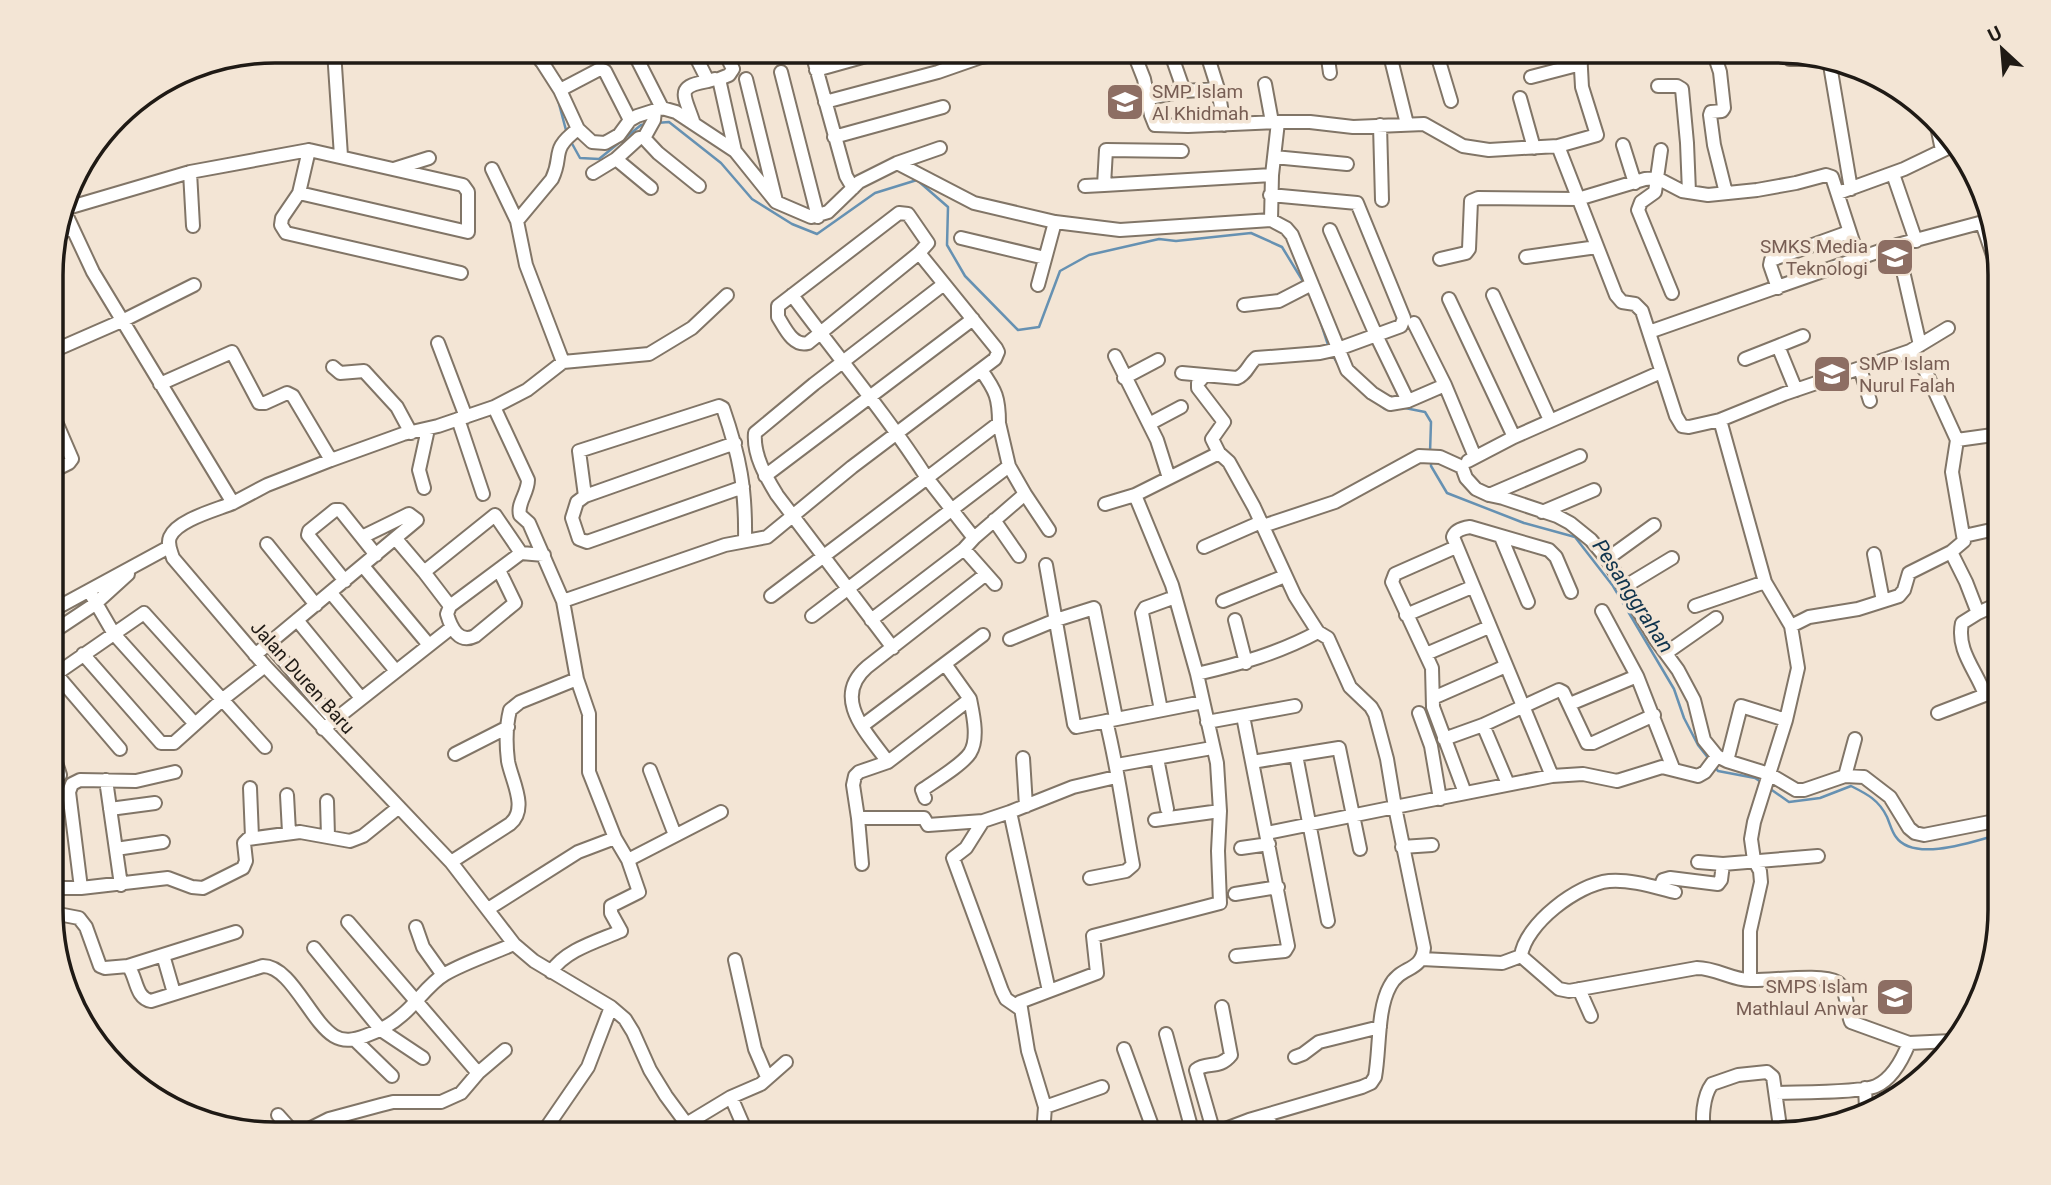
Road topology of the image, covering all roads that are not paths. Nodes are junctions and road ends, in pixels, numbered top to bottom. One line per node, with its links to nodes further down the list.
1 (335, 63): 56 (street)
2 (543, 63): 28 (street)
3 (638, 63): 35 (street)
4 (702, 63): 24 (street)
5 (730, 63): 24 (street)
6 (814, 63): 18 (street)
7 (841, 63): 18 (street)
8 (964, 63): 33 (street)
9 (1137, 63): 30 (street)
10 (1174, 63): 29 (street)
11 (1210, 63): 27 (street)
12 (1329, 63): 21 (street)
13 (1392, 63): 39 (street)
14 (1440, 63): 32 (street)
15 (1566, 63): 22 (street)
16 (1580, 63): 47 (street)
17 (1717, 63): 78 (street)
18 (816, 70): 33 (street)
19 (1831, 70): 75 (street)
20 (781, 72): 85 (street)
21 (1330, 73)
22 (1531, 78)
23 (746, 79): 83 (street)
24 (714, 80): 37 (street); 54 (street)
25 (1265, 84): 38 (street)
26 (1658, 86): 76 (street)
27 (1218, 89): 29 (street); 40 (street)
28 (560, 90): 36 (street); 42 (street)
29 (1184, 91): 30 (street)
30 (1149, 98): 40 (street)
31 (1520, 98): 49 (street)
32 (1451, 101)
33 (825, 102): 43 (street)
34 (943, 107): 43 (street)
35 (657, 113): 36 (street); 37 (street); 44 (street)
36 (630, 120): 42 (street)
37 (693, 121): 54 (street)
38 (1275, 122): 40 (street); 41 (street); 57 (street)
39 (1407, 124): 41 (street); 49 (street)
40 (1224, 125)
41 (1380, 125): 82 (street)
42 (571, 135): 87 (street)
43 (834, 137): 74 (street)
44 (644, 138): 59 (street); 71 (street)
45 (1940, 142): 53 (street)
46 (1623, 145): 69 (street)
47 (1558, 146): 49 (street); 81 (street)
48 (940, 148): 60 (street)
49 (1534, 148)
50 (1946, 148): 53 (street)
51 (309, 150): 56 (street); 64 (street); 77 (street)
52 (1661, 150): 68 (street)
53 (1942, 150): 66 (street)
54 (736, 151): 83 (street)
55 (1182, 151): 70 (street)
56 (341, 156): 62 (street)
57 (1274, 157): 61 (street); 67 (street)
58 (429, 158): 62 (street)
59 (616, 159): 65 (street); 73 (street)
60 (897, 163): 74 (street); 89 (street)
61 (1347, 164)
62 (394, 169): 77 (street)
63 (492, 169): 87 (street)
64 (190, 172): 84 (street); 91 (street)
65 (593, 173)
66 (1893, 174): 75 (street); 97 (street)
67 (1272, 175): 70 (street); 80 (street)
68 (1657, 178): 69 (street); 76 (street); 111 (street)
69 (1635, 183): 81 (street)
70 (1104, 185): 72 (street)
71 (699, 186)
72 (1085, 186)
73 (651, 188)
74 (853, 188): 85 (street)
75 (1851, 189): 79 (street)
76 (1689, 192): 78 (street)
77 (299, 193): 105 (street)
78 (1726, 193): 79 (street)
79 (1838, 193): 95 (street)
80 (1270, 195): 86 (street); 123 (street)
81 (1578, 199): 99 (street); 103 (street)
82 (1382, 200)
83 (776, 202): 85 (street)
84 (74, 206)
85 (818, 217)
86 (1271, 220): 89 (street); 109 (street)
87 (517, 221): 133 (street)
88 (70, 222): 92 (street)
89 (1055, 222): 102 (street)
90 (1981, 223): 97 (street)
91 (193, 226)
92 (72, 228): 93 (street); 118 (street)
93 (68, 229)
94 (1330, 230): 123 (street)
95 (1849, 232): 104 (street); 110 (street)
96 (961, 238): 102 (street)
97 (1916, 241): 98 (street)
98 (1897, 246): 104 (street); 128 (street)
99 (1597, 247): 101 (street); 121 (street)
100 (919, 253): 106 (street); 113 (street); 122 (street)
101 (1526, 257)
102 (1045, 258): 108 (street)
103 (1440, 259)
104 (1859, 260): 110 (street)
105 (461, 273)
106 (944, 284): 117 (street); 134 (street)
107 (194, 285): 118 (street)
108 (1038, 285)
109 (1310, 285): 116 (street); 129 (street)
110 (1778, 288): 121 (street)
111 (1672, 293)
112 (727, 295): 133 (street)
113 (792, 295): 122 (street); 122 (street)
114 (1493, 295): 151 (street)
115 (1449, 299): 159 (street)
116 (1244, 305)
117 (973, 319): 137 (street); 145 (street)
118 (124, 320): 127 (street); 142 (street)
119 (1414, 323): 143 (street)
120 (1948, 328): 128 (street)
121 (1649, 332): 138 (street)
122 (820, 333): 134 (street)
123 (1376, 335): 129 (street); 146 (street)
124 (1803, 336): 126 (street)
125 (438, 343): 150 (street)
126 (1778, 346): 131 (street); 144 (street)
127 (63, 347)
128 (1915, 348): 136 (street); 160 (street)
129 (1336, 350): 140 (street); 146 (street)
130 (1115, 356): 141 (street)
131 (1745, 359)
132 (1158, 360): 141 (street)
133 (563, 362): 148 (street)
134 (842, 363): 145 (street); 170 (street)
135 (333, 367): 157 (street)
136 (1860, 368): 144 (street); 147 (street)
137 (981, 370): 153 (street); 156 (street)
138 (1661, 372): 151 (street); 152 (street)
139 (1182, 373): 140 (street)
140 (1204, 376): 163 (street)
141 (1124, 378): 154 (street)
142 (160, 384): 166 (street); 181 (street)
143 (1445, 385): 146 (street); 165 (street)
144 (1796, 390): 152 (street)
145 (869, 396): 156 (street); 170 (street)
146 (1408, 401)
147 (1870, 401)
148 (494, 407): 150 (street); 206 (street)
149 (1181, 407): 154 (street)
150 (462, 418): 155 (street); 176 (street)
151 (1550, 420): 159 (street)
152 (1720, 420): 219 (street)
153 (999, 423): 168 (street); 171 (street)
154 (1149, 425): 172 (street)
155 (428, 429): 157 (street); 174 (street)
156 (898, 432): 171 (street); 185 (street)
157 (411, 433): 166 (street)
158 (1988, 436): 160 (street)
159 (1514, 437): 165 (street)
160 (1958, 440): 191 (street)
161 (63, 442): 167 (street)
162 (735, 443): 173 (street); 180 (street); 180 (street)
163 (1219, 453): 172 (street); 187 (street)
164 (1580, 456): 179 (street)
165 (1475, 457): 169 (street)
166 (331, 460): 181 (street)
167 (63, 466)
168 (1009, 466): 177 (street); 183 (street)
169 (1462, 467): 179 (street); 187 (street)
170 (765, 475): 185 (street)
171 (927, 478): 183 (street); 207 (street)
172 (1169, 478): 178 (street)
173 (743, 487): 180 (street); 196 (street)
174 (424, 488)
175 (1594, 490): 184 (street)
176 (483, 494)
177 (1025, 494): 186 (street); 189 (street)
178 (1135, 495): 182 (street); 228 (street)
179 (1489, 495): 184 (street)
180 (585, 496)
181 (233, 503): 198 (street)
182 (1105, 504)
183 (950, 510): 194 (street); 223 (street)
184 (1542, 512): 209 (street)
185 (791, 515): 196 (street); 207 (street)
186 (993, 520): 194 (street); 208 (street)
187 (1262, 524): 199 (street); 217 (street)
188 (1654, 525): 209 (street)
189 (1049, 530)
190 (1988, 531): 191 (street)
191 (1964, 536): 202 (street)
192 (362, 537): 195 (street); 205 (street); 218 (street)
193 (1501, 537): 200 (street); 225 (street); 232 (street)
194 (974, 538): 201 (street)
195 (396, 539): 205 (street); 215 (street)
196 (753, 540): 229 (street)
197 (267, 544): 235 (street)
198 (169, 547): 211 (street); 262 (street, Jalan Duren Baru)
199 (1204, 547)
200 (1456, 547): 221 (street); 241 (street)
201 (964, 549): 216 (street); 245 (street)
202 (1951, 552): 231 (street); 240 (street)
203 (521, 553): 206 (street); 214 (street); 215 (street)
204 (1874, 554): 231 (street)
205 (376, 555): 213 (street)
206 (544, 555): 229 (street)
207 (824, 556): 223 (street); 227 (street)
208 (1019, 556)
209 (1607, 558): 222 (street)
210 (1672, 558): 222 (street)
211 (134, 565): 224 (street); 233 (street)
212 (1046, 565): 246 (street)
213 (363, 566): 218 (street); 257 (street)
214 (499, 570): 236 (street); 251 (street)
215 (424, 572): 236 (street)
216 (986, 574): 220 (street); 258 (street)
217 (1285, 576): 230 (street); 252 (street)
218 (345, 581): 226 (street)
219 (1765, 582): 237 (street); 249 (street)
220 (995, 584)
221 (1472, 587): 241 (street); 250 (street)
222 (1625, 587): 259 (street)
223 (848, 590): 242 (street); 245 (street)
224 (89, 591): 233 (street); 234 (street)
225 (1571, 592)
226 (331, 593): 235 (street); 268 (street)
227 (771, 596)
228 (1175, 597): 269 (street); 281 (street)
229 (563, 601): 271 (street)
230 (1223, 601)
231 (1883, 601): 249 (street)
232 (1528, 603)
233 (95, 604): 248 (street); 253 (street)
234 (63, 605)
235 (316, 605): 244 (street)
236 (450, 606): 251 (street)
237 (1695, 606)
238 (1988, 608): 240 (street)
239 (1602, 611): 270 (street)
240 (1978, 613): 283 (street)
241 (1406, 615): 261 (street)
242 (812, 616)
243 (1716, 618): 259 (street)
244 (297, 620): 256 (street); 273 (street)
245 (872, 620): 258 (street)
246 (1056, 620): 255 (street); 287 (street); 287 (street)
247 (1235, 620): 263 (street)
248 (63, 625)
249 (1791, 626): 288 (street)
250 (1489, 627): 261 (street); 266 (street)
251 (451, 628): 257 (street)
252 (1318, 632): 263 (street); 325 (street)
253 (114, 634): 260 (street); 275 (street); 290 (street)
254 (983, 635): 264 (street)
255 (1010, 639)
256 (269, 644): 262 (street); 286 (street)
257 (429, 645): 268 (street)
258 (893, 648): 292 (street)
259 (1666, 653): 304 (street)
260 (83, 654): 267 (street); 290 (street)
261 (1426, 654): 274 (street)
262 (256, 655): 265 (street, Jalan Duren Baru)
263 (1246, 663): 269 (street)
264 (944, 664): 276 (street); 292 (street)
265 (265, 666): 275 (street); 294 (street, Jalan Duren Baru)
266 (1506, 666): 274 (street); 280 (street)
267 (63, 668)
268 (396, 671): 273 (street)
269 (1197, 674): 277 (street)
270 (1637, 676): 278 (street); 284 (street)
271 (577, 679): 293 (street); 341 (street)
272 (63, 685): 299 (street)
273 (361, 698): 286 (street)
274 (1433, 698): 295 (street)
275 (223, 699): 290 (street); 297 (street)
276 (970, 699): 305 (street); 319 (street)
277 (1203, 702): 281 (street); 289 (street)
278 (1570, 704): 280 (street); 284 (street)
279 (1295, 706): 285 (street)
280 (1523, 708): 291 (street); 311 (street)
281 (1161, 710): 287 (street)
282 (1419, 713): 320 (street)
283 (1938, 713)
284 (1654, 715): 307 (street)
285 (1243, 716): 289 (street); 306 (street)
286 (334, 720): 294 (street)
287 (1111, 720): 309 (street)
288 (1786, 720): 304 (street); 314 (street)
289 (1207, 722): 298 (street)
290 (195, 724)
291 (1483, 725): 295 (street); 315 (street)
292 (862, 726): 305 (street)
293 (508, 727): 300 (street); 352 (street)
294 (323, 729): 324 (street, Jalan Duren Baru)
295 (1444, 739): 317 (street)
296 (1855, 739): 312 (street)
297 (265, 747)
298 (1212, 748): 303 (street); 328 (street)
299 (120, 749)
300 (455, 754)
301 (1296, 755): 306 (street); 331 (street); 336 (street)
302 (1023, 758): 323 (street)
303 (1157, 758): 309 (street); 327 (street)
304 (1719, 759): 307 (street); 314 (street)
305 (888, 762): 332 (street)
306 (1252, 762): 342 (street)
307 (1673, 768): 311 (street)
308 (650, 769): 338 (street)
309 (1117, 771): 323 (street); 356 (street)
310 (175, 772): 313 (street)
311 (1552, 776): 315 (street)
312 (1845, 776): 314 (street); 335 (street)
313 (106, 780): 326 (street); 360 (street)
314 (1767, 780): 351 (street)
315 (1508, 784): 317 (street)
316 (250, 789): 340 (street)
317 (1465, 793): 320 (street)
318 (287, 795): 337 (street)
319 (925, 798)
320 (1440, 799): 325 (street)
321 (327, 801): 339 (street)
322 (155, 803): 326 (street)
323 (1026, 806): 330 (street)
324 (399, 807): 339 (street); 352 (street, Jalan Duren Baru)
325 (1395, 807): 331 (street); 345 (street)
326 (110, 809): 347 (street)
327 (1167, 809)
328 (1220, 811): 333 (street); 382 (street)
329 (721, 812): 338 (street)
330 (1010, 812): 334 (street); 382 (street)
331 (1353, 815): 336 (street); 348 (street)
332 (858, 818): 334 (street); 354 (street)
333 (1155, 820)
334 (984, 821): 386 (street)
335 (1988, 823)
336 (1311, 825): 342 (street); 366 (street)
337 (289, 832): 339 (street); 340 (street)
338 (675, 835): 350 (street)
339 (328, 836)
340 (252, 837): 357 (street)
341 (615, 838): 350 (street); 364 (street)
342 (1268, 839): 346 (street); 358 (street)
343 (163, 842): 347 (street)
344 (1432, 845): 345 (street)
345 (1402, 847): 373 (street)
346 (1241, 848)
347 (116, 849): 357 (street)
348 (1360, 849)
349 (1818, 856): 351 (street)
350 (628, 860): 378 (street)
351 (1754, 860): 355 (street); 380 (street)
352 (451, 862): 364 (street, Jalan Duren Baru)
353 (1698, 862): 355 (street)
354 (862, 864)
355 (1723, 864): 361 (street)
356 (1090, 878)
357 (121, 885): 360 (street)
358 (1278, 887): 363 (street); 375 (street)
359 (63, 888): 360 (street)
360 (81, 888)
361 (1660, 888): 362 (street); 372 (street)
362 (1675, 892)
363 (1235, 894)
364 (488, 909): 370 (street, Jalan Duren Baru)
365 (63, 914): 377 (street)
366 (1328, 921)
367 (348, 922): 384 (street)
368 (416, 928): 379 (street)
369 (236, 932): 374 (street)
370 (514, 944): 378 (street, Jalan Duren Baru); 379 (street)
371 (314, 948): 390 (street)
372 (1523, 948): 373 (street); 381 (street)
373 (1423, 954): 389 (street)
374 (163, 955): 377 (street); 383 (street)
375 (1236, 956)
376 (735, 960): 402 (street)
377 (128, 966): 383 (street)
378 (551, 972): 385 (street, Jalan Duren Baru)
379 (439, 978): 384 (street)
380 (1750, 981): 381 (street); 393 (street)
381 (1579, 989): 388 (street)
382 (1049, 991): 386 (street)
383 (174, 993): 392 (street)
384 (416, 1001): 390 (street); 400 (street)
385 (611, 1007): 413 (street); 414 (street, Jalan Duren Baru)
386 (1019, 1007): 408 (street)
387 (1222, 1007): 420 (street)
388 (1591, 1016)
389 (1380, 1027): 397 (street); 410 (street)
390 (381, 1030): 392 (street); 398 (street)
391 (1166, 1034): 419 (street)
392 (355, 1040): 401 (street)
393 (1909, 1043): 394 (street); 404 (street)
394 (1940, 1044)
395 (1124, 1049): 418 (street)
396 (505, 1050): 400 (street)
397 (1295, 1057)
398 (424, 1058)
399 (786, 1062): 402 (street)
400 (478, 1073): 412 (street)
401 (392, 1076)
402 (767, 1077): 406 (street)
403 (1102, 1087): 408 (street)
404 (1865, 1088): 405 (street); 407 (street)
405 (1776, 1093): 423 (street); 424 (street)
406 (731, 1097): 415 (street); 416 (street)
407 (1866, 1102)
408 (1045, 1107): 417 (street)
409 (278, 1115): 411 (street)
410 (1268, 1115): 421 (street); 422 (street)
411 (284, 1122)
412 (323, 1122)
413 (551, 1122)
414 (686, 1122)
415 (699, 1122)
416 (742, 1122)
417 (1044, 1122)
418 (1150, 1122)
419 (1190, 1122)
420 (1210, 1122)
421 (1248, 1122)
422 (1270, 1122)
423 (1703, 1122)
424 (1780, 1122)

